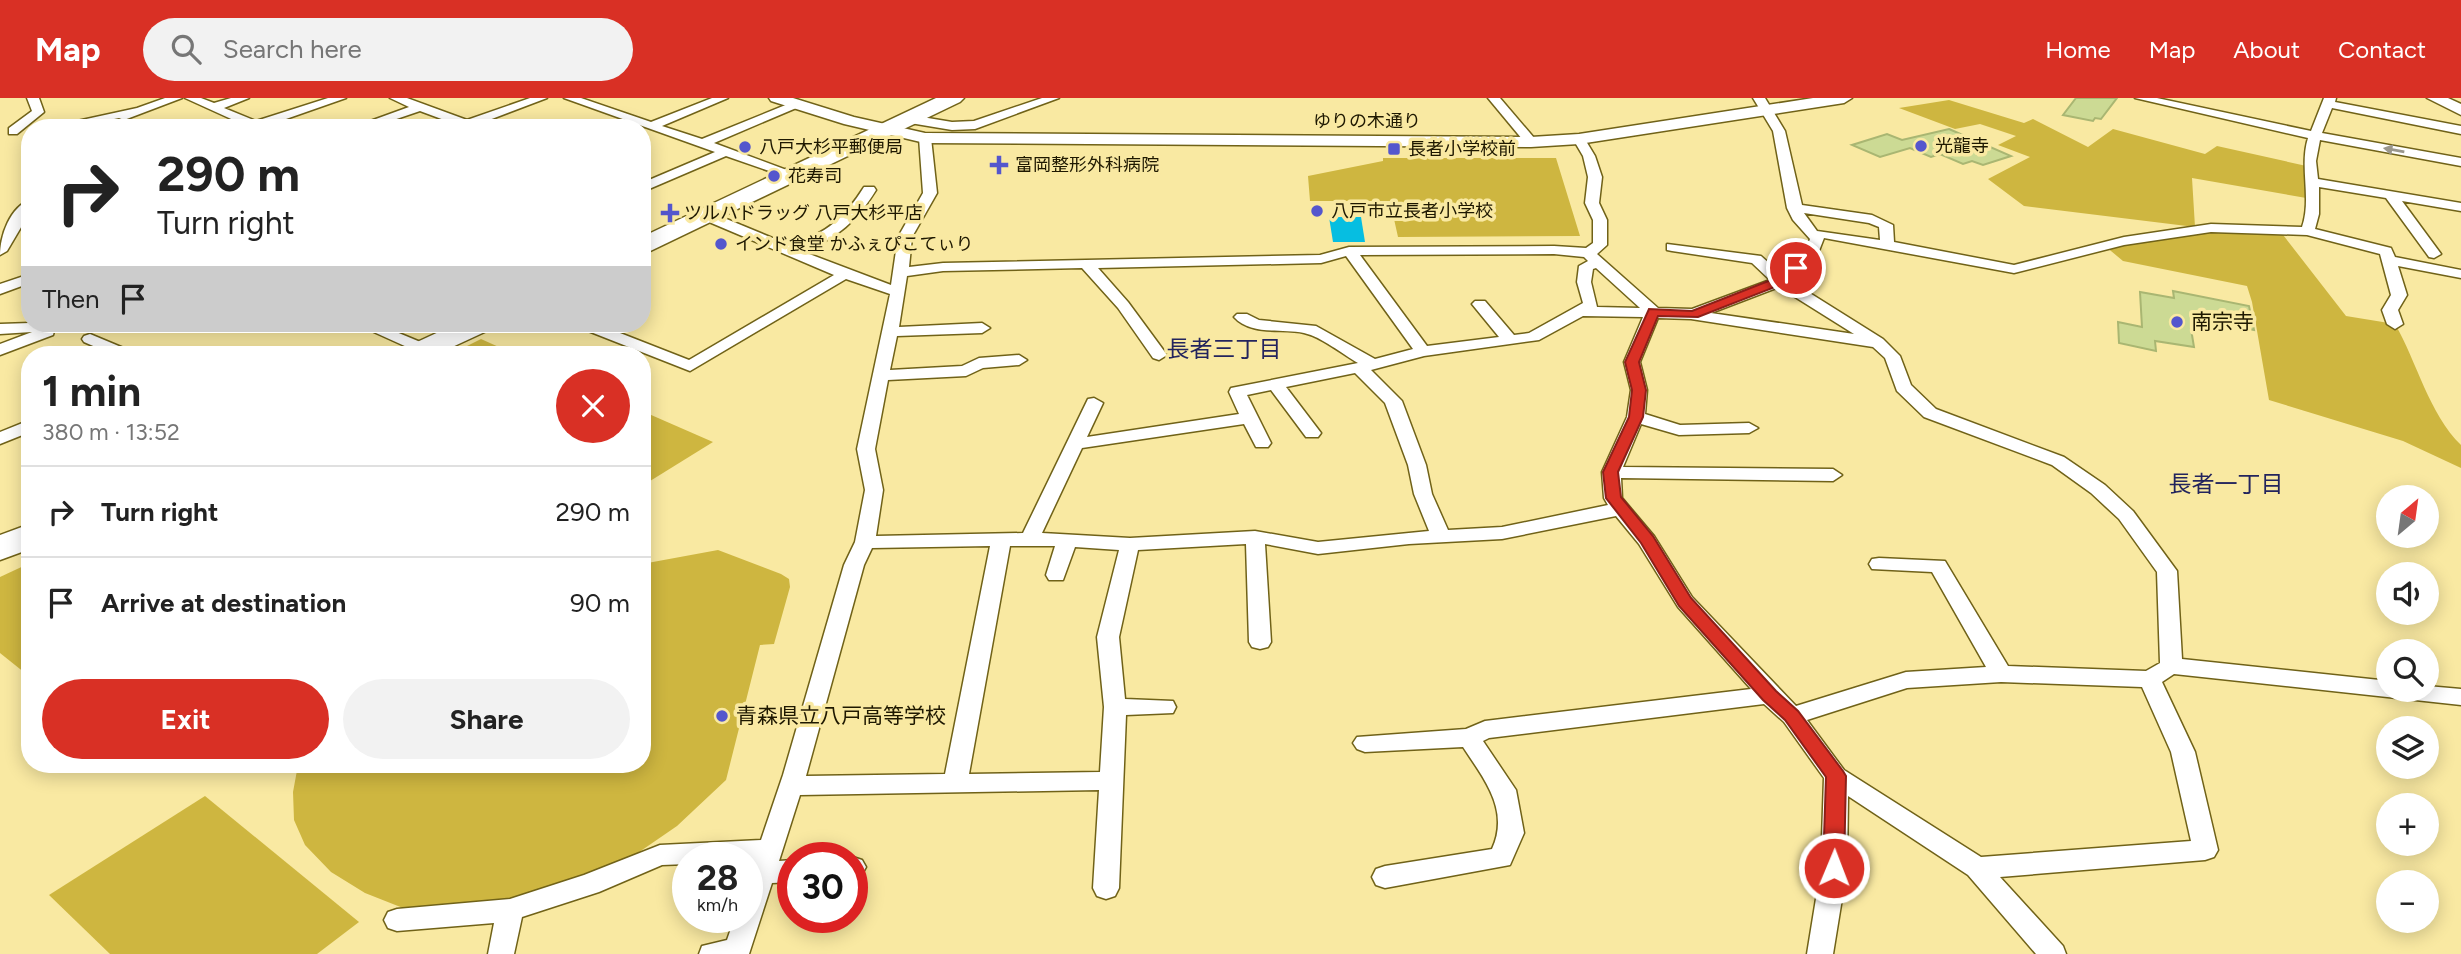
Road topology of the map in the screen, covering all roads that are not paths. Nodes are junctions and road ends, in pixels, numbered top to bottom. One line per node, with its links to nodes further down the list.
1 (33, 98): 24 (street)
2 (176, 98): 23 (street)
3 (191, 98): 20 (street)
4 (243, 98): 20 (street)
5 (340, 98): 28 (street)
6 (396, 98): 21 (street)
7 (541, 98): 31 (street)
8 (569, 98): 32 (street)
9 (722, 98): 34 (street)
10 (776, 98): 17 (street, ゆりの木通り)
11 (953, 98): 33 (highway)
12 (1053, 98): 33 (street)
13 (1494, 98): 39 (street)
14 (1844, 98): 19 (street, ゆりの木通り)
15 (2141, 98): 36 (street)
16 (2435, 98): 22 (street)
17 (798, 101): 33 (street, ゆりの木通り); 40 (street)
18 (2329, 101): 35 (street); 36 (street)
19 (1762, 104): 38 (street, ゆりの木通り); 49 (street)
20 (214, 107): 27 (street)
21 (420, 107): 29 (street); 30 (street)
22 (2461, 110)
23 (135, 111): 25 (street); 26 (street)
24 (27, 119)
25 (95, 119)
26 (121, 119)
27 (242, 119)
28 (275, 119)
29 (384, 119)
30 (448, 119)
31 (487, 119)
32 (631, 119)
33 (899, 124): 37 (street, ゆりの木通り); 43 (highway)
34 (652, 126): 40 (street)
35 (2461, 130)
36 (2316, 136): 42 (street, one-way to 36); 44 (street)
37 (925, 138): 39 (street, ゆりの木通り); 64 (street)
38 (1579, 139): 39 (street, ゆりの木通り); 61 (street)
39 (1531, 142)
40 (702, 144): 41 (street)
41 (725, 152): 43 (street); 45 (street)
42 (2461, 162)
43 (794, 175): 51 (highway)
44 (2313, 182): 47 (street); 52 (street)
45 (651, 184)
46 (869, 190): 59 (street)
47 (2392, 197): 48 (street); 60 (street)
48 (2461, 207)
49 (1794, 208): 53 (street); 55 (street)
50 (21, 214): 57 (street)
51 (706, 216): 54 (highway); 59 (street)
52 (2307, 231): 55 (street); 62 (street)
53 (1814, 235): 55 (street); 68 (street)
54 (651, 243)
55 (1887, 245)
56 (1672, 247): 68 (street)
57 (0, 251)
58 (1349, 251): 61 (street); 63 (street); 94 (street)
59 (791, 252): 65 (street)
60 (2434, 254)
61 (1593, 258): 72 (street); 73 (street)
62 (2389, 260): 66 (street); 76 (street)
63 (1086, 264): 64 (street); 95 (street)
64 (901, 272): 70 (street)
65 (845, 274): 70 (street); 93 (street)
66 (2461, 274)
67 (21, 281): 69 (street)
68 (1780, 281): 74 (street); 87 (street)
69 (0, 289)
70 (898, 292): 80 (street)
71 (1480, 304): 86 (street)
72 (1581, 311): 73 (street); 86 (street)
73 (1653, 312): 74 (street); 101 (street)
74 (1694, 314): 87 (street)
75 (1242, 317): 97 (street)
76 (2395, 324)
77 (982, 328): 80 (street)
78 (0, 329): 79 (street)
79 (21, 329)
80 (888, 332): 98 (street)
81 (45, 333): 92 (street)
82 (381, 333): 89 (street)
83 (459, 333): 90 (highway)
84 (607, 333): 91 (street)
85 (90, 339): 88 (street)
86 (1509, 339): 94 (street)
87 (1877, 342): 124 (street)
88 (106, 346)
89 (406, 346)
90 (431, 346)
91 (640, 346)
92 (0, 350)
93 (651, 351)
94 (1423, 351): 97 (street)
95 (1159, 355)
96 (1019, 360): 98 (street)
97 (1366, 367): 99 (street); 112 (street)
98 (880, 375): 118 (street)
99 (1276, 386): 102 (street); 105 (street)
100 (1094, 403): 108 (street)
101 (1636, 417): 103 (street); 109 (street)
102 (1248, 418): 107 (street); 108 (street)
103 (1749, 428)
104 (21, 429): 106 (street)
105 (1312, 433)
106 (0, 439)
107 (1262, 443)
108 (1075, 444): 115 (street)
109 (1611, 472): 110 (street); 111 (street)
110 (1833, 475)
111 (1620, 509): 112 (street); 128 (street)
112 (1441, 536): 113 (street)
113 (1255, 537): 119 (street); 123 (street)
114 (21, 539): 120 (highway)
115 (1030, 539): 116 (street); 117 (street)
116 (1001, 540): 118 (street); 138 (street)
117 (1067, 541): 119 (street); 122 (street)
118 (865, 542): 139 (street)
119 (1130, 544): 131 (street)
120 (0, 549)
121 (1879, 564): 125 (street)
122 (1056, 575)
123 (1260, 642)
124 (2172, 666): 126 (street); 127 (street)
125 (2001, 674): 126 (street); 133 (street)
126 (2150, 679): 142 (street)
127 (2376, 688)
128 (1769, 695): 133 (street); 134 (street)
129 (2439, 695): 130 (street)
130 (2461, 697)
131 (1115, 707): 132 (street); 137 (street)
132 (1165, 707)
133 (1792, 716): 136 (street)
134 (1469, 738): 135 (street); 143 (street)
135 (1365, 743)
136 (1836, 776): 142 (street); 149 (street)
137 (1112, 781): 138 (street); 144 (street)
138 (955, 784): 139 (street)
139 (791, 786): 140 (street)
140 (767, 862): 141 (street); 145 (street); 147 (street)
141 (777, 865)
142 (1977, 868): 150 (street)
143 (1385, 877)
144 (1106, 888)
145 (510, 911): 146 (street); 148 (street)
146 (397, 920)
147 (728, 953)
148 (501, 954)
149 (1820, 954)
150 (2053, 954)

